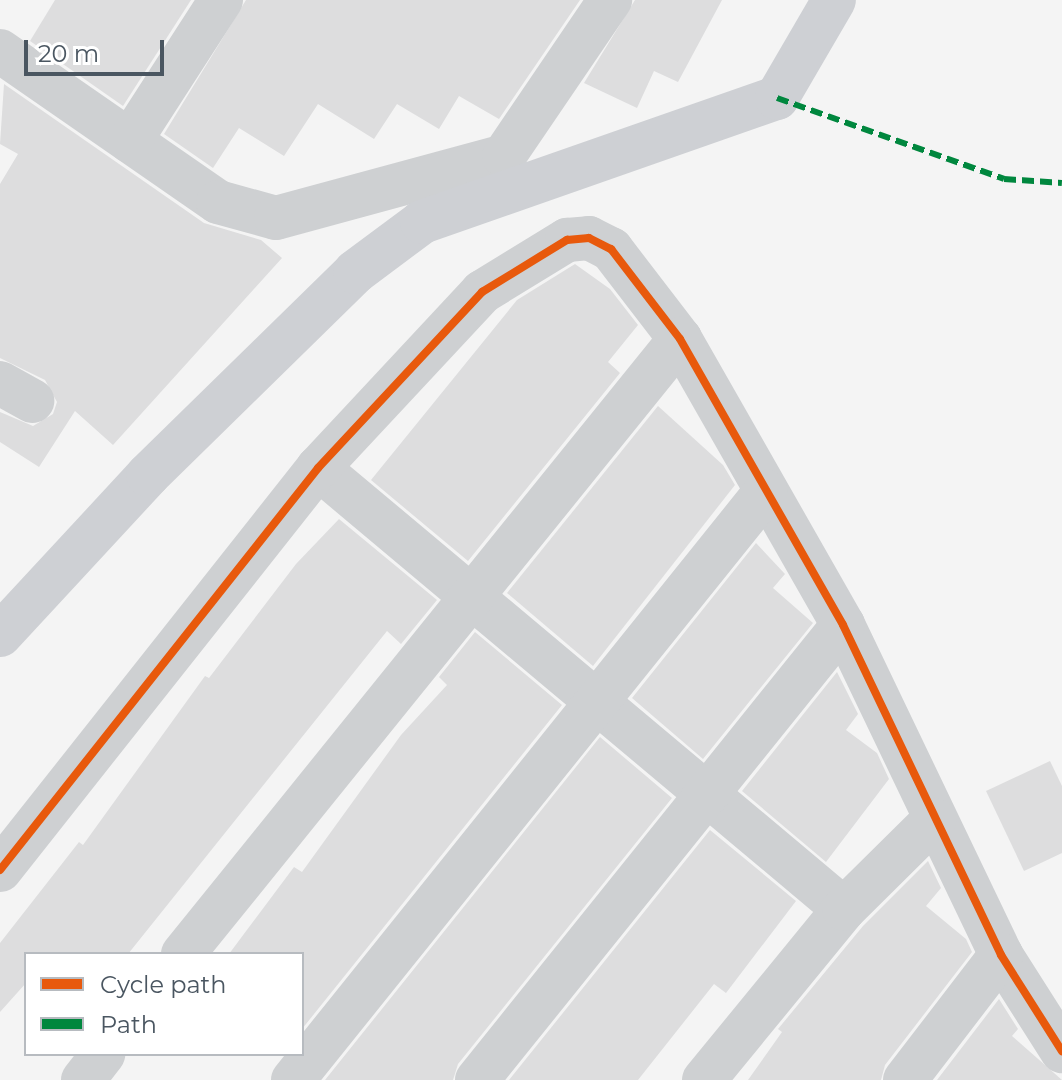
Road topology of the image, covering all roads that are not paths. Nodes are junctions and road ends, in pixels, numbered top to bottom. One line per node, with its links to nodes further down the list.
1 (221, 0): 5 (street)
2 (610, 0): 5 (street)
3 (834, 0): 11 (street)
4 (0, 51): 5 (street)
5 (130, 141)
6 (680, 339): 7 (street); 8 (street); 9 (street)
7 (318, 468): 9 (street); 15 (street)
8 (766, 491): 10 (street); 12 (street)
9 (470, 596): 12 (street); 17 (street)
10 (843, 625): 13 (street); 14 (street)
11 (0, 635)
12 (597, 702): 13 (street); 22 (street)
13 (709, 796): 16 (street); 23 (street)
14 (934, 820): 16 (street); 18 (street)
15 (0, 870)
16 (844, 909): 24 (street)
17 (185, 952)
18 (1001, 955): 19 (street); 25 (street)
19 (1062, 1051)
20 (101, 1056): 21 (street)
21 (83, 1080)
22 (293, 1080)
23 (477, 1080)
24 (704, 1080)
25 (905, 1080)

